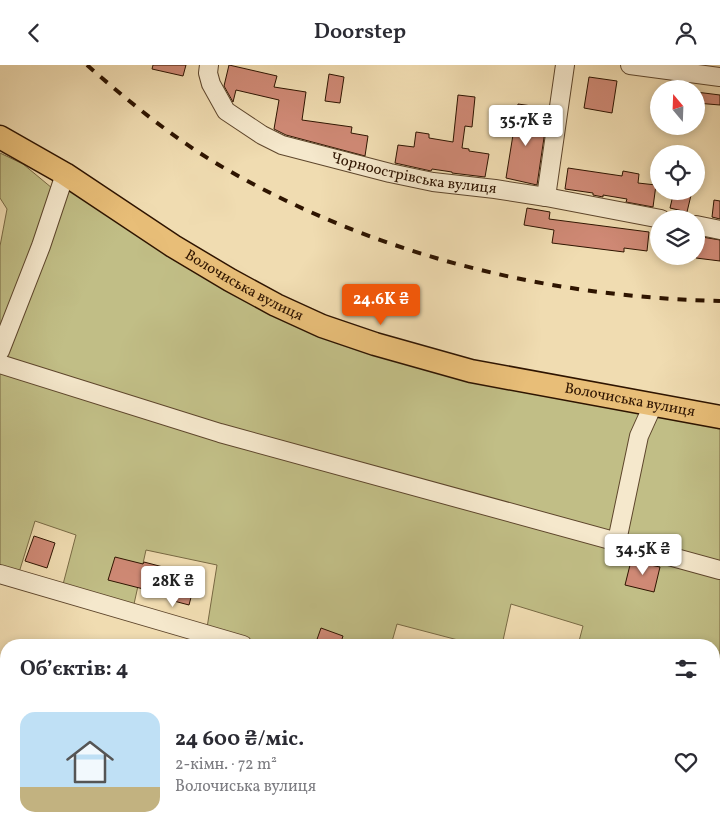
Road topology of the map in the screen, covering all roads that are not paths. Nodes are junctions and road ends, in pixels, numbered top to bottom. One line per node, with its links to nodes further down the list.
1 (209, 65): 7 (street, Чорноострівська вулиця)
2 (565, 65): 7 (street)
3 (630, 65): 4 (street)
4 (720, 77)
5 (0, 137): 6 (main road, Волочиська вулиця)
6 (65, 174): 11 (street); 13 (main road, Волочиська вулиця)
7 (546, 197): 8 (street, Чорноострівська вулиця)
8 (650, 217)
9 (705, 227): 10 (street)
10 (720, 230)
11 (0, 351)
12 (0, 364): 15 (street)
13 (653, 405): 14 (main road, Волочиська вулиця); 15 (street)
14 (720, 417)
15 (617, 541): 16 (street)
16 (720, 570)
17 (0, 574): 18 (street)
18 (223, 639)

